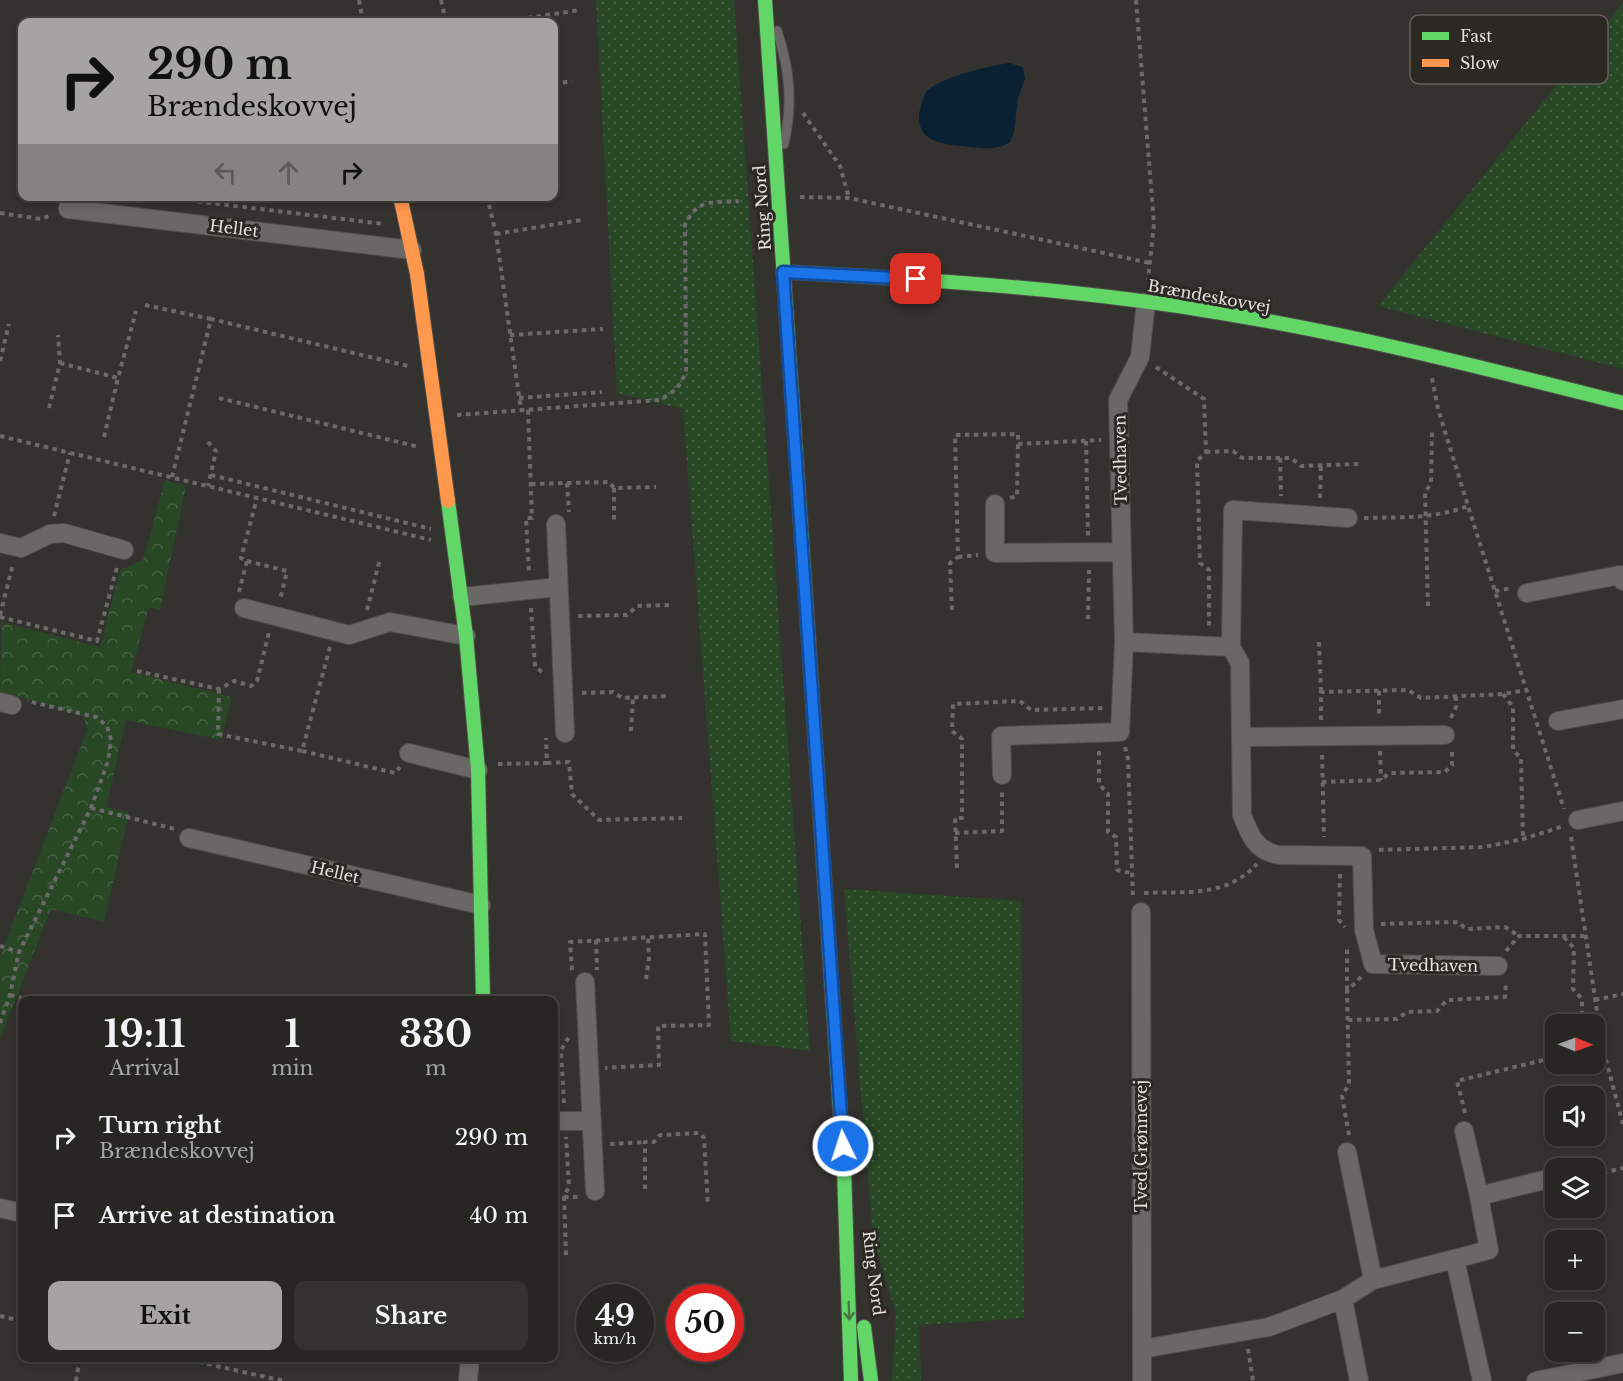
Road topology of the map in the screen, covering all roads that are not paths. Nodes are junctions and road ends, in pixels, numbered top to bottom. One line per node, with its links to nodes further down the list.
1 (766, 0): 2 (street, Ring Nord); 2 (lane)
2 (776, 178): 6 (street, Ring Nord)
3 (401, 201): 5 (street)
4 (69, 203): 5 (street, Hellet)
5 (412, 250): 18 (street)
6 (783, 272): 7 (street, Brændeskovvej); 43 (street, Ring Nord)
7 (1146, 302): 8 (street, Brændeskovvej); 14 (street, Tvedhaven)
8 (1623, 403)
9 (995, 504): 14 (street)
10 (1348, 518): 22 (street)
11 (562, 524): 16 (street)
12 (9, 546): 13 (street)
13 (124, 550)
14 (1122, 552): 21 (street, Tvedhaven)
15 (1623, 581): 17 (street)
16 (558, 587): 18 (street); 25 (street)
17 (1527, 593)
18 (462, 597): 20 (street)
19 (241, 602): 20 (street)
20 (466, 636): 29 (street)
21 (1124, 642): 22 (street); 30 (street, Tvedhaven)
22 (1231, 647): 27 (street)
23 (1623, 709): 24 (street)
24 (1558, 721)
25 (565, 733)
26 (1449, 735): 27 (street)
27 (1242, 737): 36 (street, Tvedhaven)
28 (408, 753): 29 (street)
29 (477, 767): 34 (street)
30 (1002, 775)
31 (1623, 811): 32 (street)
32 (1573, 822)
33 (189, 838): 34 (street, Hellet)
34 (481, 905): 38 (street)
35 (1141, 912): 52 (street, Tved Grønnevej)
36 (1498, 966)
37 (585, 981): 40 (street)
38 (483, 996)
39 (559, 1121): 40 (street)
40 (592, 1121): 45 (street)
41 (1464, 1131): 46 (street)
42 (1347, 1152): 50 (street)
43 (844, 1169): 56 (street, Ring Nord, one-way to 56); 57 (street, Ring Nord)
44 (1545, 1180): 46 (street)
45 (595, 1191)
46 (1479, 1196): 49 (street)
47 (0, 1208): 48 (street)
48 (18, 1212)
49 (1455, 1260): 50 (street); 60 (street)
50 (1373, 1281): 51 (street)
51 (1343, 1299): 52 (street); 59 (street)
52 (1142, 1349): 58 (street, Tved Grønnevej)
53 (470, 1362): 55 (street)
54 (1623, 1363): 61 (street)
55 (468, 1381)
56 (851, 1381)
57 (871, 1381)
58 (1142, 1381)
59 (1359, 1381)
60 (1482, 1381)
61 (1536, 1381)

